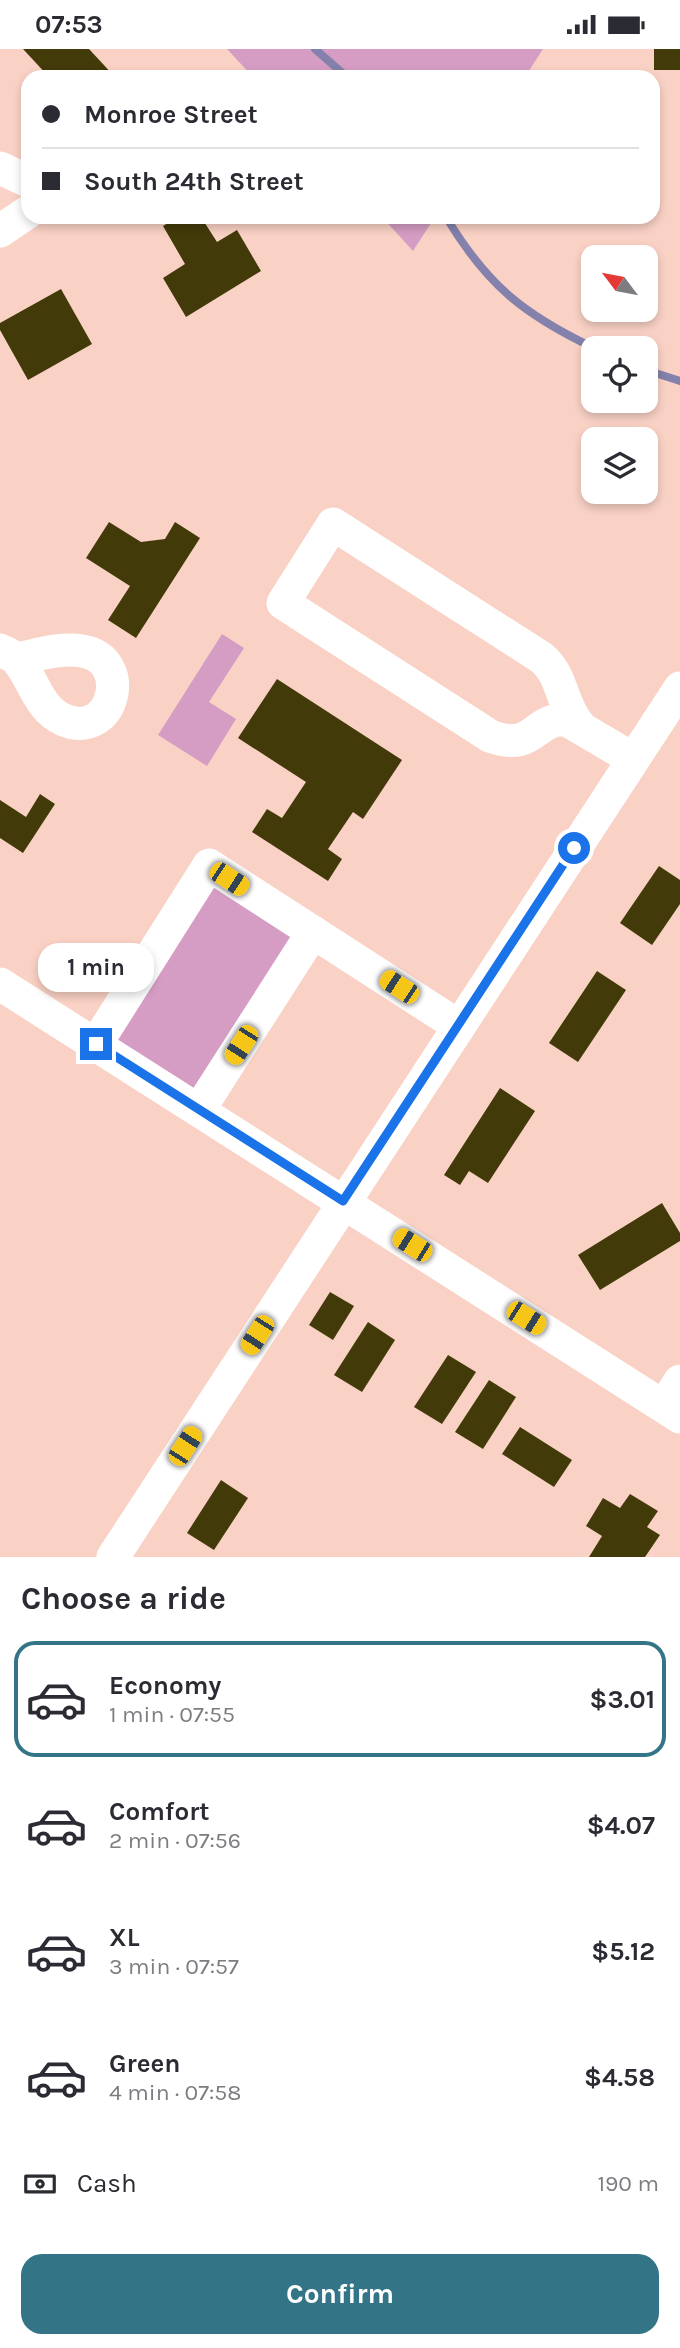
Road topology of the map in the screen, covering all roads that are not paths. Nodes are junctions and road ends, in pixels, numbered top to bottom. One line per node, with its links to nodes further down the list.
1 (0, 168): 2 (street)
2 (21, 178)
3 (21, 217): 4 (street)
4 (0, 231)
5 (680, 688): 7 (street)
6 (579, 725): 6 (street); 7 (street)
7 (633, 759): 10 (street)
8 (313, 932): 10 (street); 11 (street); 12 (street)
9 (0, 984): 11 (street)
10 (457, 1025): 13 (street)
11 (96, 1044): 12 (street)
12 (199, 1110): 13 (street)
13 (343, 1201): 14 (street); 15 (street)
14 (675, 1401)
15 (113, 1557)

